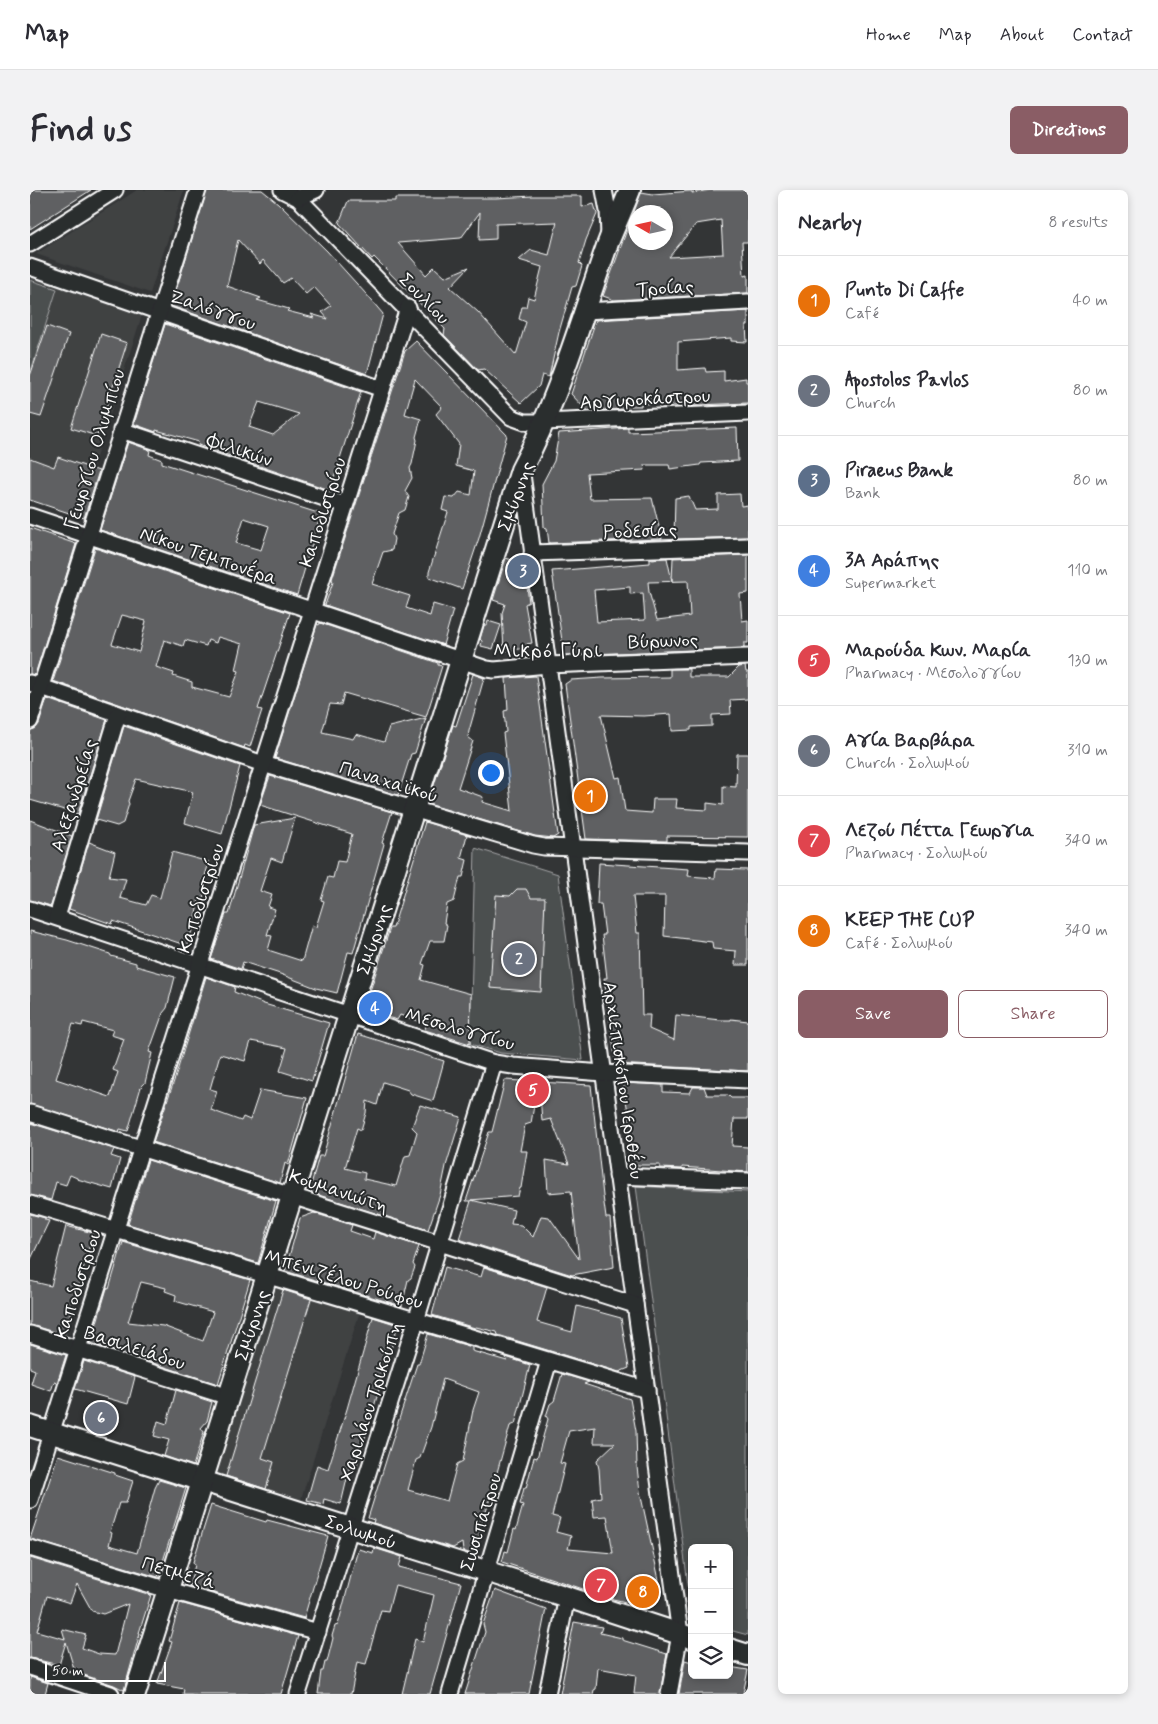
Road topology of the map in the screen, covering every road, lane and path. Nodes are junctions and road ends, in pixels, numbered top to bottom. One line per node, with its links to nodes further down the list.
1 (115, 190): 9 (street)
2 (198, 190): 13 (street, Γεωργίου Ολυμπίου)
3 (282, 190): 7 (street, Σουλίου)
4 (316, 190): 7 (street)
5 (604, 190): 8 (street)
6 (630, 190): 8 (main road, Σμύρνης)
7 (298, 198): 12 (street, Σουλίου)
8 (609, 241): 14 (main road, Σμύρνης)
9 (30, 244)
10 (30, 267): 13 (street, Ζαλόγγου)
11 (748, 302): 14 (street, Τροίας)
12 (408, 308): 15 (street, Καποδιστρίου); 17 (street, Σουλίου)
13 (159, 311): 15 (street, Ζαλόγγου); 18 (street, Γεωργίου Ολυμπίου)
14 (585, 311): 17 (main road, Σμύρνης)
15 (382, 388): 20 (street, Καποδιστρίου)
16 (748, 413): 17 (street, Αργυροκάστρου)
17 (544, 422): 19 (main road, Σμύρνης)
18 (121, 430): 20 (street, Φιλικών); 22 (street, Γεωργίου Ολυμπίου)
19 (521, 470): 24 (street, Αρχιεπισκόπου Ιεροθέου); 27 (main road, Σμύρνης)
20 (345, 505): 25 (street, Καποδιστρίου)
21 (30, 516): 22 (street, Νίκου Τεμπονέρα)
22 (88, 535): 25 (street, Νίκου Τεμπονέρα); 29 (street, Γεωργίου Ολυμπίου)
23 (748, 546): 24 (street, Ροδεσίας)
24 (532, 553): 28 (street, Αρχιεπισκόπου Ιεροθέου)
25 (312, 610): 27 (street, Νίκου Τεμπονέρα); 32 (street, Καποδιστρίου)
26 (748, 656): 28 (street, Βύρωνος)
27 (461, 660): 28 (street, Βύρωνος); 33 (main road, Σμύρνης)
28 (548, 665): 34 (street, Αρχιεπισκόπου Ιεροθέου)
29 (35, 685): 30 (street, Παναχαϊκού); 31 (street, Γεωργίου Ολυμπίου)
30 (118, 714): 32 (street, Παναχαϊκού); 37 (street, Αλεξανδρείας)
31 (30, 721)
32 (263, 764): 33 (street, Παναχαϊκού); 38 (street, Καποδιστρίου)
33 (414, 809): 34 (street, Παναχαϊκού); 39 (main road, Σμύρνης)
34 (573, 848): 35 (street, Παναχαϊκού); 41 (street, Αρχιεπισκόπου Ιεροθέου)
35 (748, 853)
36 (30, 909): 37 (street, Μεσολογγίου)
37 (57, 917): 38 (street, Μεσολογγίου)
38 (200, 964): 39 (street, Μεσολογγίου); 44 (street, Καποδιστρίου)
39 (349, 1015): 40 (street, Μεσολογγίου); 47 (main road, Σμύρνης)
40 (494, 1063): 41 (street, Μεσολογγίου); 50 (street, Χαριλάου Τρικούπη)
41 (603, 1073): 42 (street, Μεσολογγίου); 45 (street, Αρχιεπισκόπου Ιεροθέου)
42 (748, 1080)
43 (30, 1113): 44 (street, Κουμανιώτη)
44 (142, 1148): 47 (street, Κουμανιώτη); 49 (street, Καποδιστρίου)
45 (617, 1176): 46 (street); 52 (street, Αρχιεπισκόπου Ιεροθέου)
46 (748, 1181)
47 (292, 1196): 50 (street, Κουμανιώτη); 51 (main road, Σμύρνης)
48 (30, 1204): 49 (street, Μπενιζέλου Ρούφου)
49 (115, 1230): 51 (street, Μπενιζέλου Ρούφου); 55 (street, Καποδιστρίου)
50 (440, 1243): 52 (street, Κουμανιώτη); 53 (street, Χαριλάου Τρικούπη)
51 (267, 1276): 53 (street, Μπενιζέλου Ρούφου); 58 (main road, Σμύρνης)
52 (635, 1304): 57 (street, Αρχιεπισκόπου Ιεροθέου)
53 (416, 1321): 56 (street, Μπενιζέλου Ρούφου); 63 (street, Χαριλάου Τρικούπη)
54 (30, 1334): 55 (street, Βασιλειάδου)
55 (78, 1350): 58 (street, Βασιλειάδου); 60 (street, Καποδιστρίου)
56 (549, 1361): 57 (street, Μπενιζέλου Ρούφου); 65 (street, Σωσιπάτρου)
57 (647, 1390): 69 (street, Αρχιεπισκόπου Ιεροθέου)
58 (228, 1397): 61 (main road, Σμύρνης)
59 (30, 1426): 60 (main road, Σολωμού)
60 (51, 1433): 61 (main road, Σολωμού); 62 (street, Καποδιστρίου)
61 (202, 1481): 63 (main road, Σολωμού); 66 (main road, Σμύρνης)
62 (30, 1500)
63 (351, 1528): 65 (main road, Σολωμού); 68 (street, Χαριλάου Τρικούπη)
64 (30, 1548): 66 (street, Πετμεζά)
65 (486, 1571): 67 (main road, Σολωμού); 76 (street, Σωσιπάτρου)
66 (168, 1590): 68 (street, Πετμεζά); 74 (main road, Σμύρνης)
67 (567, 1597): 69 (main road, Σολωμού); 77 (street)
68 (318, 1632): 75 (street, Χαριλάου Τρικούπη)
69 (686, 1636): 78 (street, Αρχιεπισκόπου Ιεροθέου)
70 (733, 1650): 71 (main road)
71 (748, 1655)
72 (30, 1667): 73 (street)
73 (111, 1694)
74 (135, 1694)
75 (298, 1694)
76 (450, 1694)
77 (547, 1694)
78 (669, 1694)

